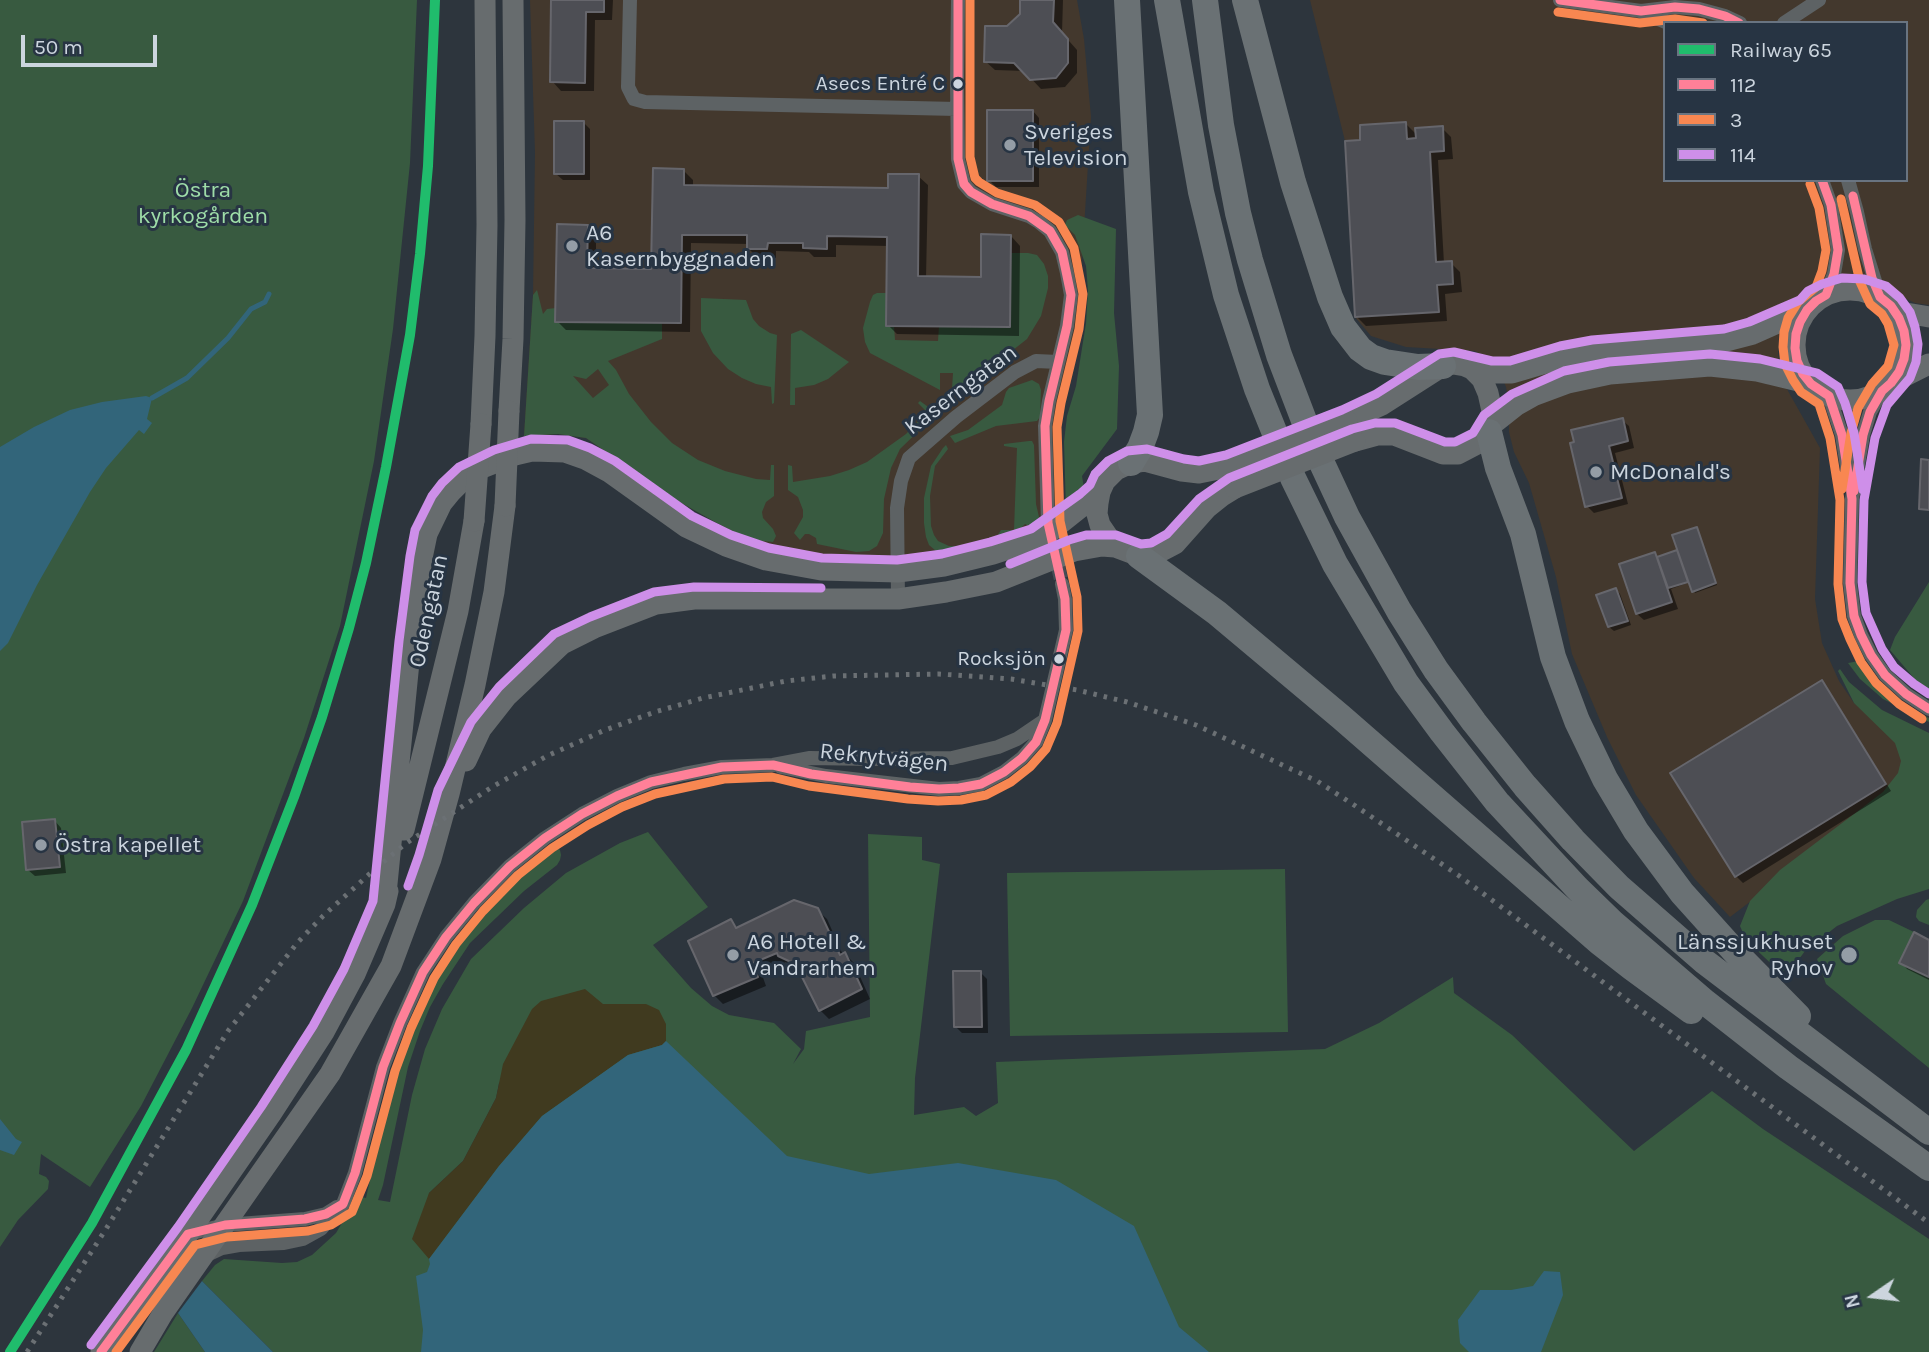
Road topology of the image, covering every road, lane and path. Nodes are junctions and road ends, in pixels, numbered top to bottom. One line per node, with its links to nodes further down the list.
1 (485, 0): 41 (street, Odengatan, bridge)
2 (513, 0): 40 (street, bridge)
3 (630, 0): 15 (street)
4 (958, 0): 15 (street)
5 (1127, 0): 29 (highway)
6 (1167, 0): 42 (highway)
7 (1205, 0): 43 (highway)
8 (1245, 0): 24 (highway)
9 (1560, 0): 11 (street)
10 (1819, 0): 14 (street)
11 (1641, 11): 12 (street); 13 (street)
12 (1664, 21)
13 (1736, 21)
14 (1787, 21)
15 (957, 109): 22 (street)
16 (1823, 182): 18 (street)
17 (1848, 182): 19 (street)
18 (1826, 295): 19 (street); 20 (street)
19 (1885, 302): 21 (street); 26 (street)
20 (1807, 310): 25 (street); 27 (street)
21 (1929, 317)
22 (1058, 362): 32 (street); 34 (street, Kaserngatan)
23 (1929, 364): 26 (street)
24 (1443, 366): 25 (street); 29 (street, bridge)
25 (1472, 369): 28 (street)
26 (1887, 387): 27 (street); 31 (street)
27 (1820, 390): 28 (street); 31 (street)
28 (1491, 428): 33 (street, bridge); 43 (highway)
29 (1131, 463): 30 (street)
30 (1100, 492): 33 (street); 34 (street)
31 (1852, 499): 37 (street)
32 (1048, 523)
33 (1127, 551): 36 (street); 42 (highway)
34 (898, 572): 36 (street, Kaserngatan); 41 (street)
35 (1062, 584): 38 (street, Rekrytvägen)
36 (898, 599): 40 (street)
37 (1929, 709)
38 (1045, 720): 39 (street, Rekrytvägen); 39 (street, Rekrytvägen)
39 (773, 765): 46 (street, Rekrytvägen)
40 (449, 794): 47 (street)
41 (385, 904): 48 (street, Odengatan)
42 (1788, 1067): 45 (highway)
43 (1887, 1101): 44 (highway)
44 (1929, 1132)
45 (1929, 1168)
46 (343, 1204): 47 (street); 49 (street)
47 (225, 1225): 48 (street); 49 (street)
48 (188, 1234): 50 (street, Odengatan)
49 (202, 1257): 51 (street)
50 (102, 1352)
51 (140, 1352)

